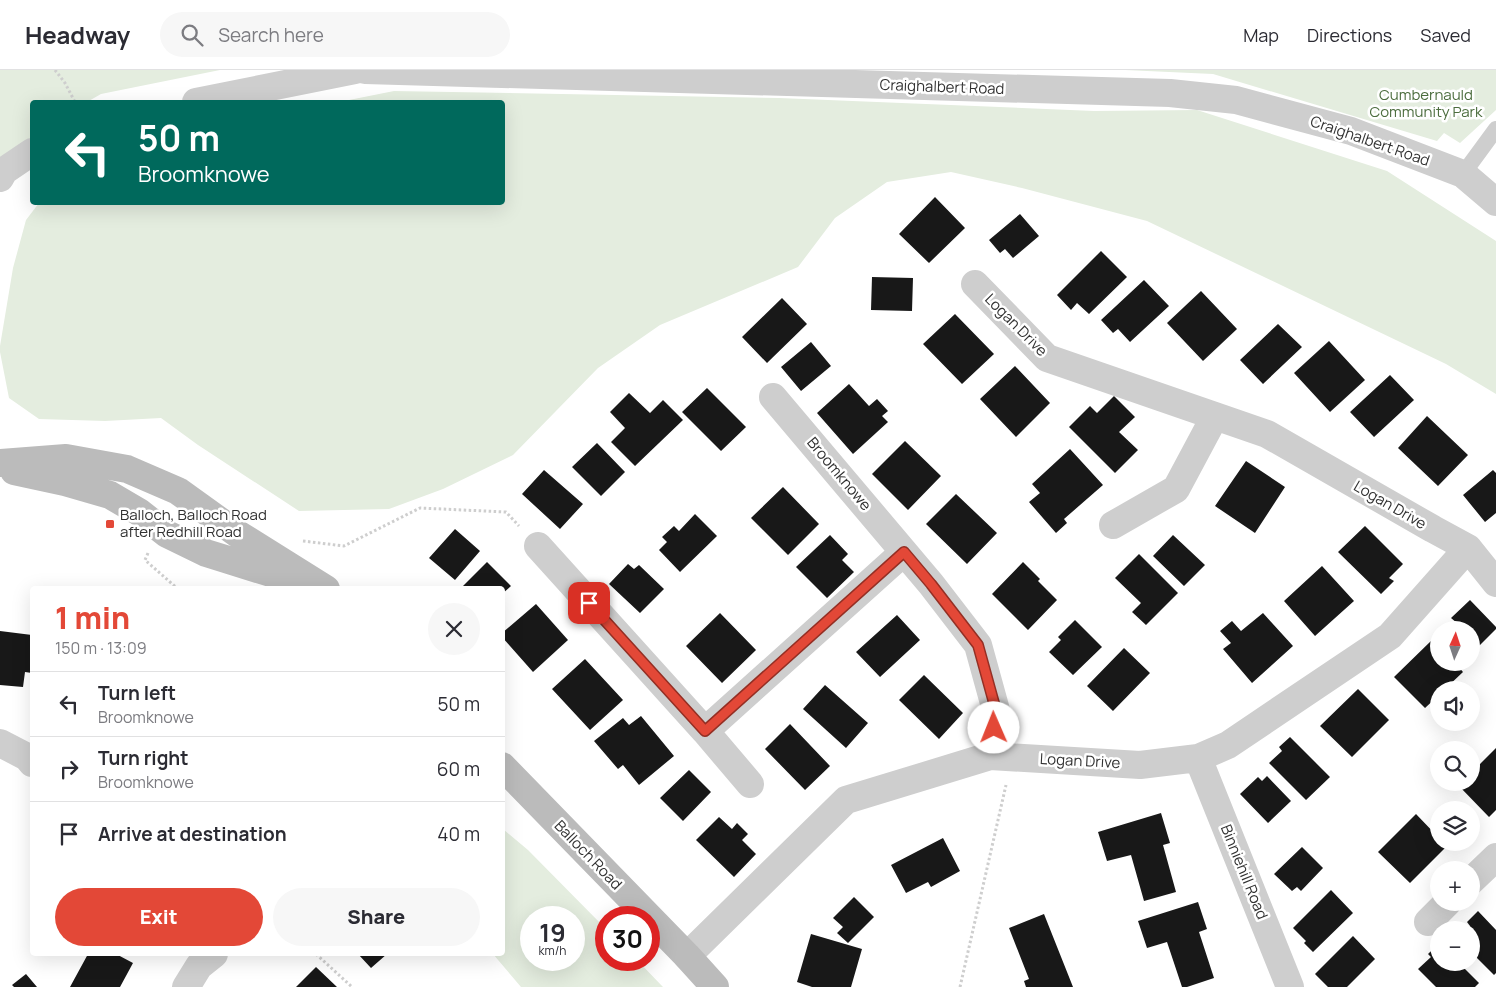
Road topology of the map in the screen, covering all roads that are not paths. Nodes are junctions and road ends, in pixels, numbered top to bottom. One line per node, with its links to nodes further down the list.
1 (355, 70): 3 (street)
2 (364, 70): 6 (street, Craighalbert Road)
3 (206, 100)
4 (1496, 129): 6 (lane)
5 (30, 153): 7 (street)
6 (1463, 174): 8 (street, Craighalbert Road)
7 (0, 178)
8 (1496, 202)
9 (975, 284): 11 (street, Logan Drive)
10 (773, 397): 17 (street, Broomknowe)
11 (1214, 416): 14 (street); 16 (street, Logan Drive)
12 (0, 463): 20 (street)
13 (0, 467): 19 (street)
14 (1113, 525)
15 (538, 546): 21 (street)
16 (1468, 548): 18 (street, Logan Drive); 24 (street, Logan Drive)
17 (904, 552): 21 (street); 23 (street, Broomknowe)
18 (1496, 583)
19 (316, 586)
20 (321, 586)
21 (705, 731): 27 (street)
22 (0, 743): 25 (street)
23 (1001, 757): 24 (street, Logan Drive); 32 (street, Logan Drive)
24 (1198, 758): 34 (street, Binniehill Road)
25 (30, 761)
26 (505, 769): 32 (street, Balloch Road)
27 (750, 784)
28 (1496, 857): 29 (street)
29 (1480, 872)
30 (1439, 911): 31 (street)
31 (1428, 922)
32 (687, 956): 33 (street, Balloch Road)
33 (715, 987)
34 (1290, 987)

